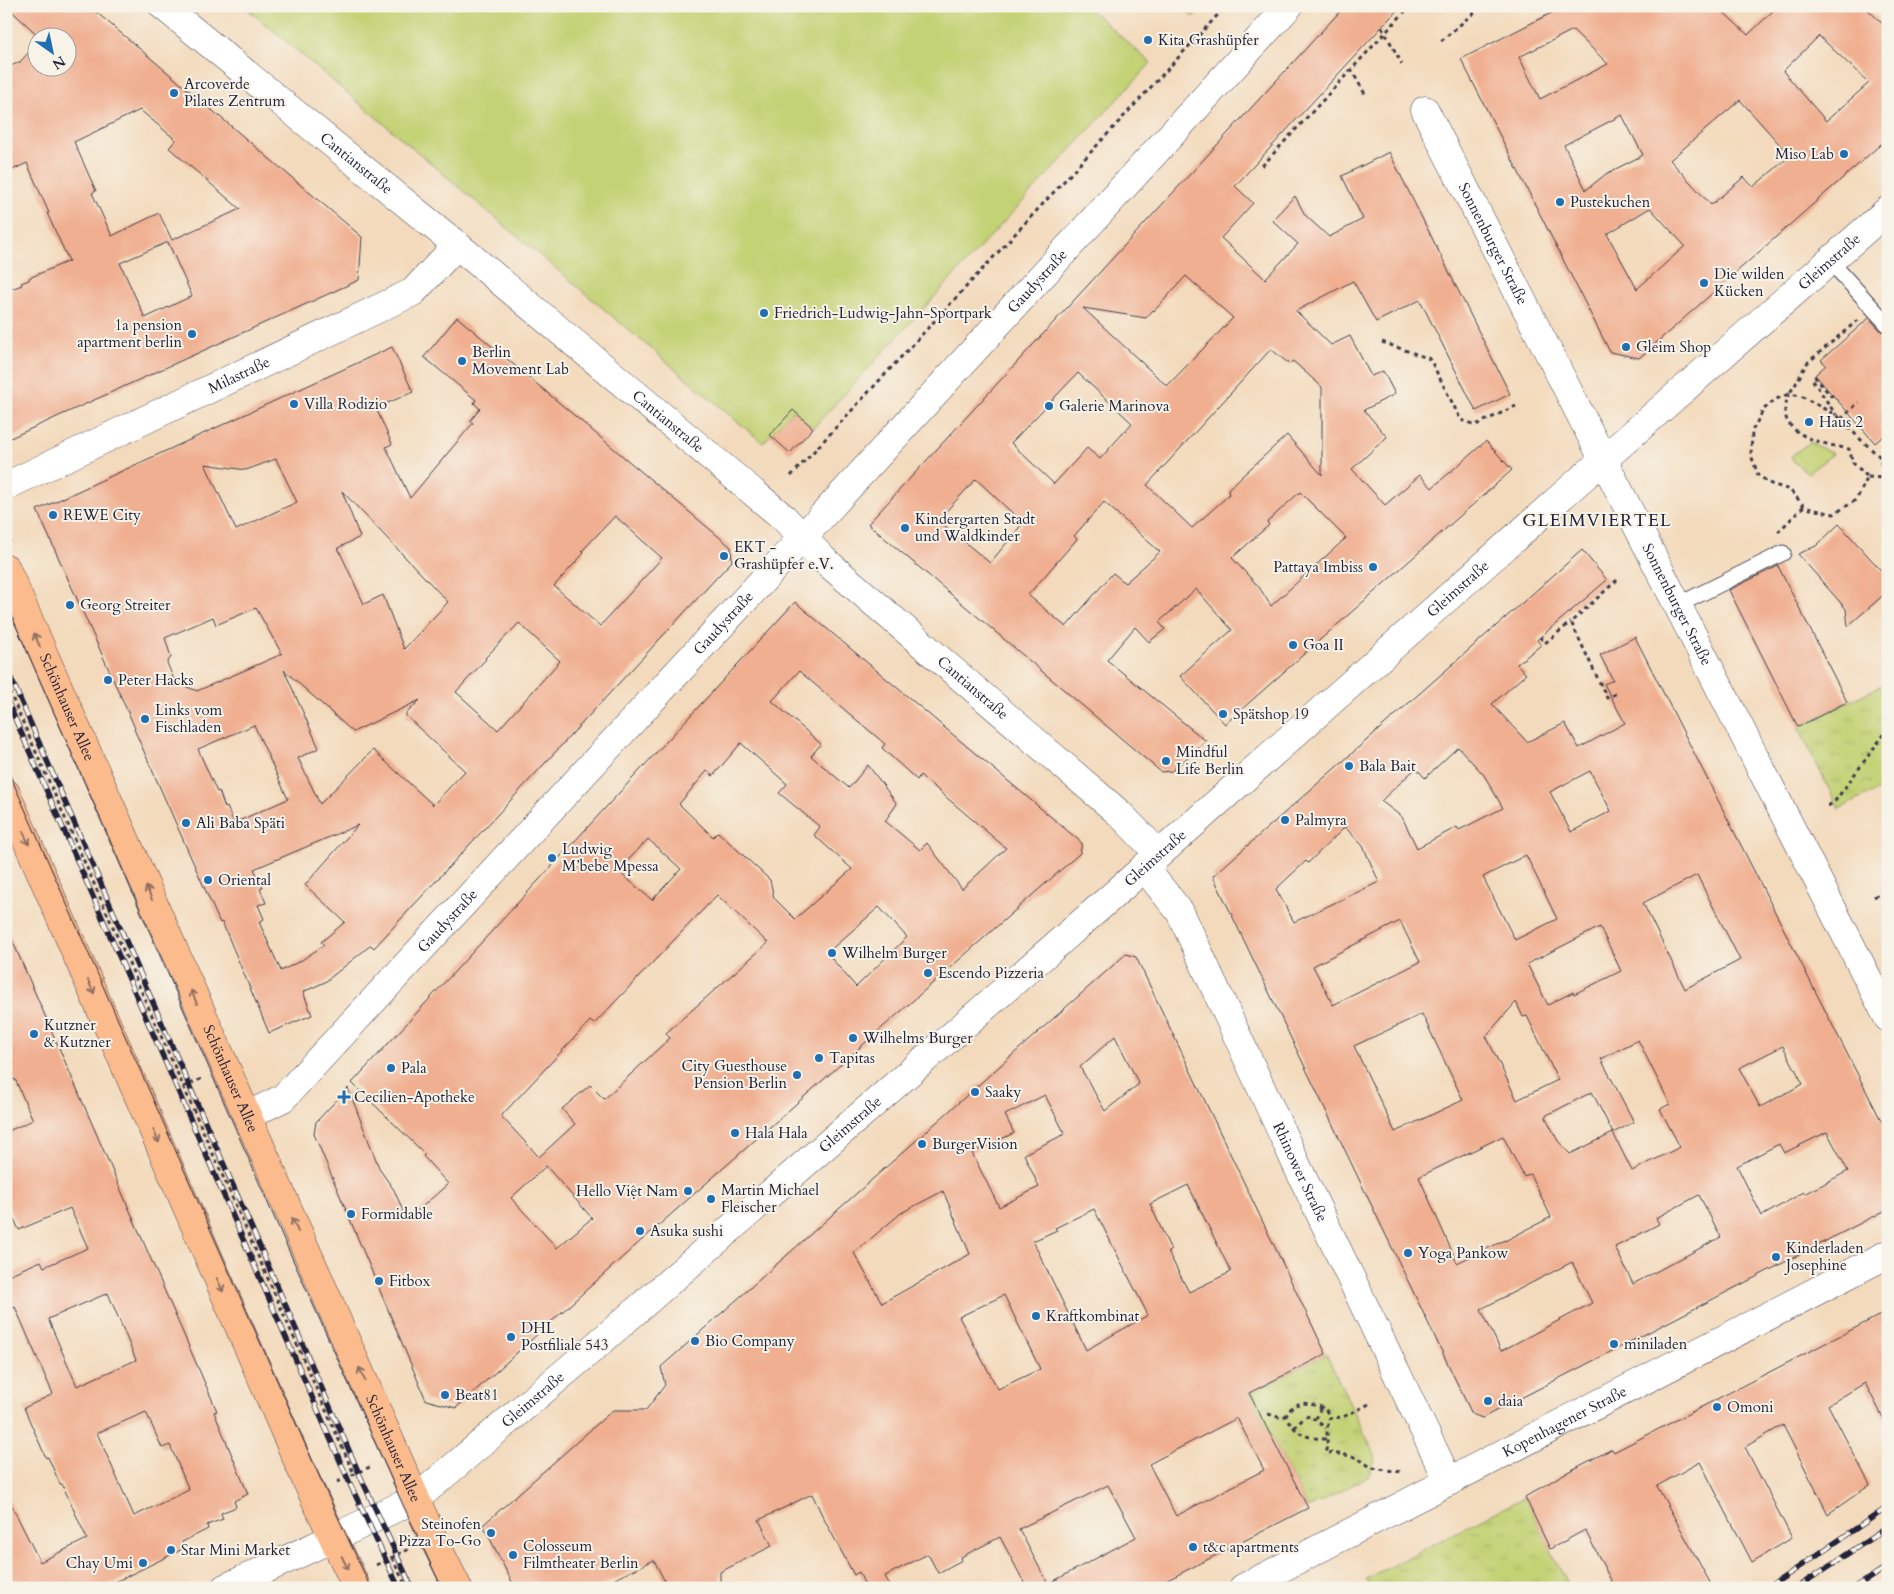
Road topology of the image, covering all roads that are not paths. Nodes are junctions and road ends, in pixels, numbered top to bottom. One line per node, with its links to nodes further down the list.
1 (163, 6): 5 (street, Cantianstraße)
2 (1289, 6): 10 (street, Gaudystraße)
3 (1425, 110): 8 (street, Sonnenburger Straße)
4 (1888, 210): 6 (street, Gleimstraße)
5 (457, 245): 9 (street, Milastraße); 10 (street, Cantianstraße)
6 (1830, 261): 7 (lane); 8 (street, Gleimstraße)
7 (1888, 325)
8 (1604, 460): 13 (street, Sonnenburger Straße); 15 (street, Gleimstraße)
9 (6, 486)
10 (803, 537): 15 (street, Cantianstraße); 17 (street, Gaudystraße)
11 (1783, 553): 13 (lane)
12 (6, 568): 17 (main road, Schönhauser Allee, one-way to 12)
13 (1678, 605): 16 (street, Sonnenburger Straße)
14 (6, 793): 21 (main road, one-way to 21)
15 (1151, 861): 19 (street, Rhinower Straße); 20 (street, Gleimstraße)
16 (1888, 1018)
17 (246, 1116): 20 (main road, Schönhauser Allee, one-way to 17)
18 (1888, 1254): 19 (street, Kopenhagener Straße)
19 (1449, 1482): 25 (street, Kopenhagener Straße)
20 (416, 1498): 21 (street, Gleimstraße); 24 (main road, Schönhauser Allee)
21 (333, 1538): 22 (main road, one-way to 22); 23 (street, Gleimstraße)
22 (364, 1578)
23 (225, 1588)
24 (458, 1588)
25 (1243, 1588)

